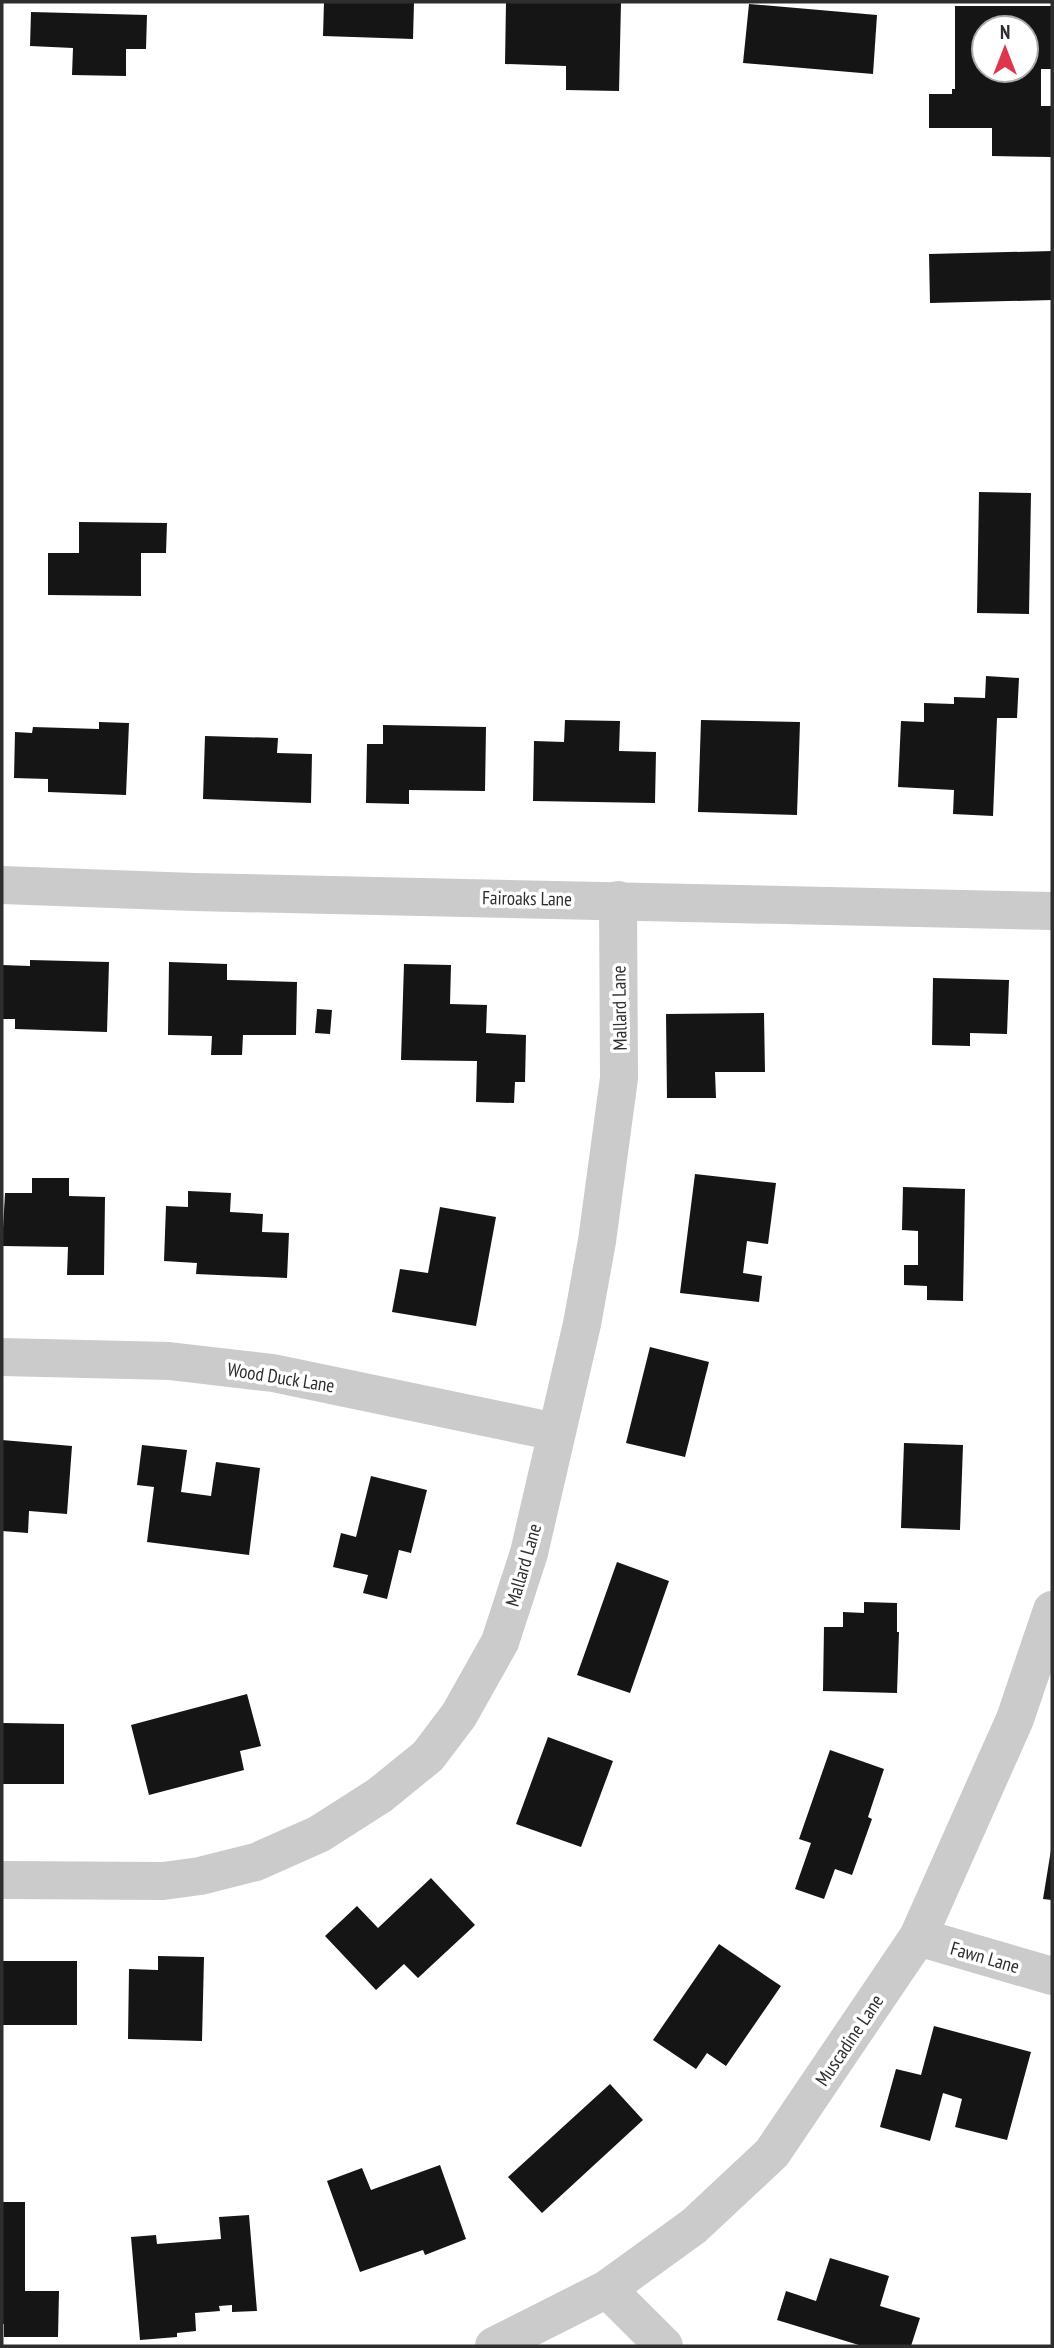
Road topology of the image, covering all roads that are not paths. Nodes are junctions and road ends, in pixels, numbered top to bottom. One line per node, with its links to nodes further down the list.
1 (2, 885): 2 (street, Fairoaks Lane)
2 (618, 900): 3 (street, Fairoaks Lane); 5 (street, Mallard Lane)
3 (1052, 911)
4 (2, 1357): 5 (street, Wood Duck Lane)
5 (556, 1432): 7 (street, Mallard Lane)
6 (1052, 1610): 8 (street, Muscadine Lane)
7 (2, 1880)
8 (918, 1937): 9 (street, Fawn Lane); 10 (street, Muscadine Lane)
9 (1052, 1976)
10 (607, 2289): 11 (street, Muscadine Lane); 12 (street)
11 (494, 2346)
12 (664, 2346)

